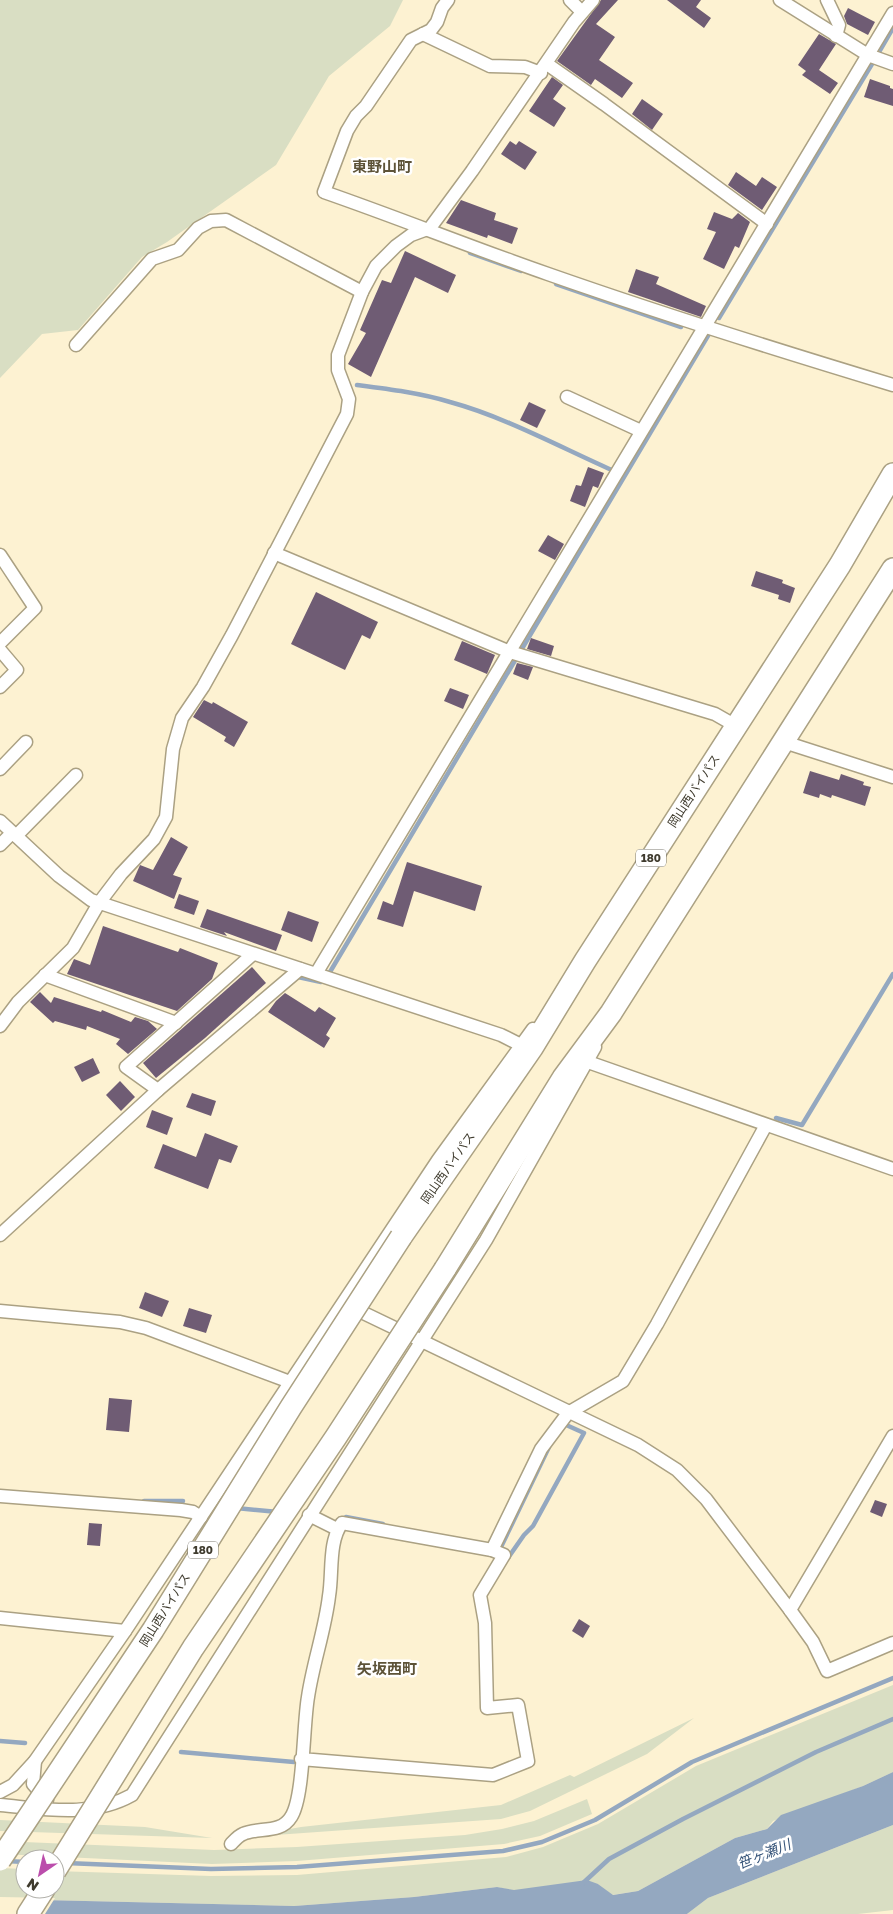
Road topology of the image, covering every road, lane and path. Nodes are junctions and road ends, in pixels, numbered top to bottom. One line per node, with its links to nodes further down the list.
1 (448, 0): 9 (street)
2 (570, 0): 6 (street)
3 (592, 0): 6 (street)
4 (780, 0): 8 (street)
5 (827, 0): 8 (street)
6 (582, 12): 12 (street)
7 (893, 13): 10 (street)
8 (837, 31): 10 (street)
9 (423, 34): 12 (street); 14 (street)
10 (868, 55): 11 (street); 13 (street)
11 (893, 64)
12 (544, 69): 13 (street); 14 (street)
13 (767, 224): 16 (street)
14 (430, 228): 15 (street); 16 (street)
15 (362, 292): 17 (street); 22 (street)
16 (704, 327): 18 (street); 20 (street)
17 (76, 345)
18 (893, 385)
19 (567, 397): 20 (street)
20 (641, 432): 27 (street)
21 (893, 474): 29 (highway, 岡山西バイパス / 180)
22 (274, 553): 27 (street); 38 (street)
23 (0, 555): 25 (street)
24 (893, 569): 31 (highway)
25 (0, 643)
26 (0, 650): 28 (street)
27 (515, 653): 29 (street); 43 (street)
28 (0, 687)
29 (736, 726): 40 (highway, 岡山西バイパス / 180)
30 (26, 742): 32 (street)
31 (784, 742): 34 (street); 44 (highway)
32 (0, 770)
33 (76, 775): 36 (street)
34 (893, 777)
35 (0, 821): 36 (street)
36 (14, 834): 37 (street); 38 (street)
37 (0, 845)
38 (99, 903): 39 (street); 42 (street)
39 (253, 954): 41 (street); 45 (street)
40 (585, 961): 47 (street); 75 (highway, 岡山西バイパス / 180, bridge)
41 (300, 969): 43 (street); 49 (street)
42 (46, 975): 45 (street); 46 (street)
43 (324, 975): 47 (street)
44 (611, 1013): 48 (street); 74 (highway, bridge)
45 (176, 1023): 49 (street)
46 (0, 1026)
47 (521, 1045): 53 (street)
48 (588, 1062): 50 (street); 55 (street)
49 (156, 1088): 52 (street)
50 (766, 1125): 51 (street); 57 (street)
51 (893, 1169)
52 (0, 1235)
53 (342, 1302): 55 (street); 56 (street)
54 (0, 1311): 56 (street)
55 (420, 1341): 57 (street); 60 (street)
56 (290, 1382): 61 (street)
57 (568, 1413): 63 (street); 64 (street)
58 (893, 1436): 64 (street)
59 (0, 1496): 61 (street)
60 (309, 1515): 62 (street); 72 (street)
61 (201, 1517): 66 (street)
62 (337, 1529): 63 (street); 68 (street)
63 (492, 1550): 68 (street)
64 (790, 1610): 67 (street)
65 (0, 1618): 66 (street)
66 (125, 1631): 69 (street)
67 (893, 1643)
68 (301, 1759): 73 (street)
69 (34, 1761): 70 (street); 72 (street)
70 (0, 1792)
71 (0, 1805): 72 (street)
72 (72, 1811)
73 (231, 1844)
74 (65, 1855)
75 (0, 1860)
76 (38, 1899): 77 (highway)
77 (28, 1914)

